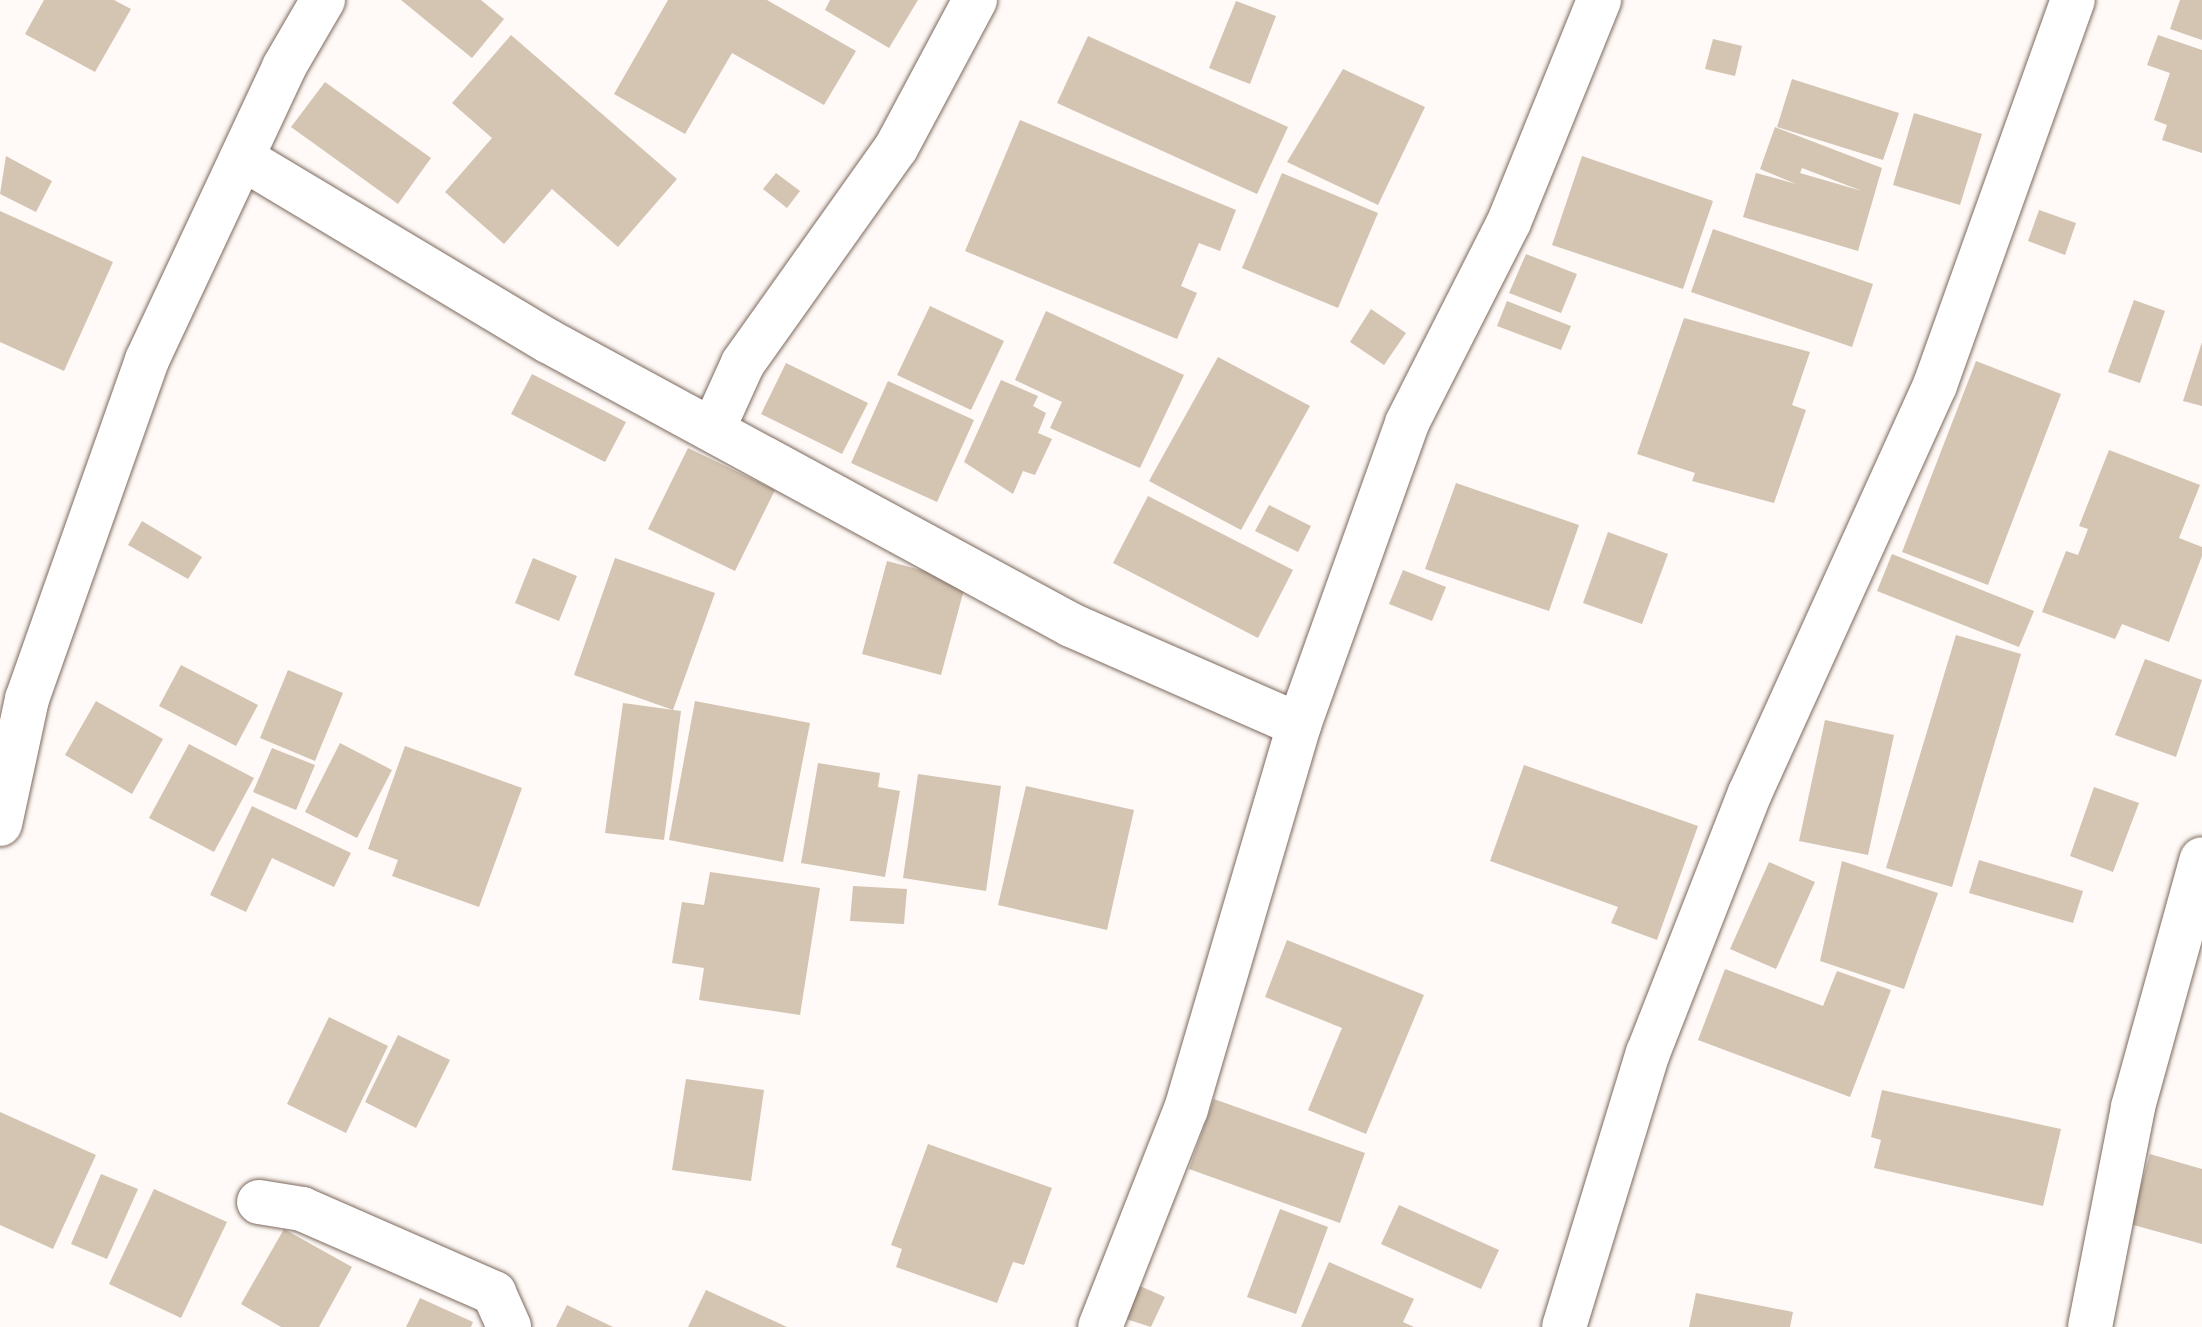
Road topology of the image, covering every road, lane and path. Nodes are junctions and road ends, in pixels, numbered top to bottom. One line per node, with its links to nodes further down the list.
1 (323, 0): 5 (street)
2 (975, 0): 6 (street)
3 (1599, 0): 7 (street)
4 (2073, 0): 13 (street)
5 (242, 158): 6 (street); 8 (street)
6 (714, 427): 7 (street)
7 (1299, 725): 12 (street)
8 (0, 824)
9 (2202, 859): 14 (street)
10 (259, 1202): 11 (street)
11 (509, 1327)
12 (1100, 1327)
13 (1564, 1327)
14 (2090, 1327)

